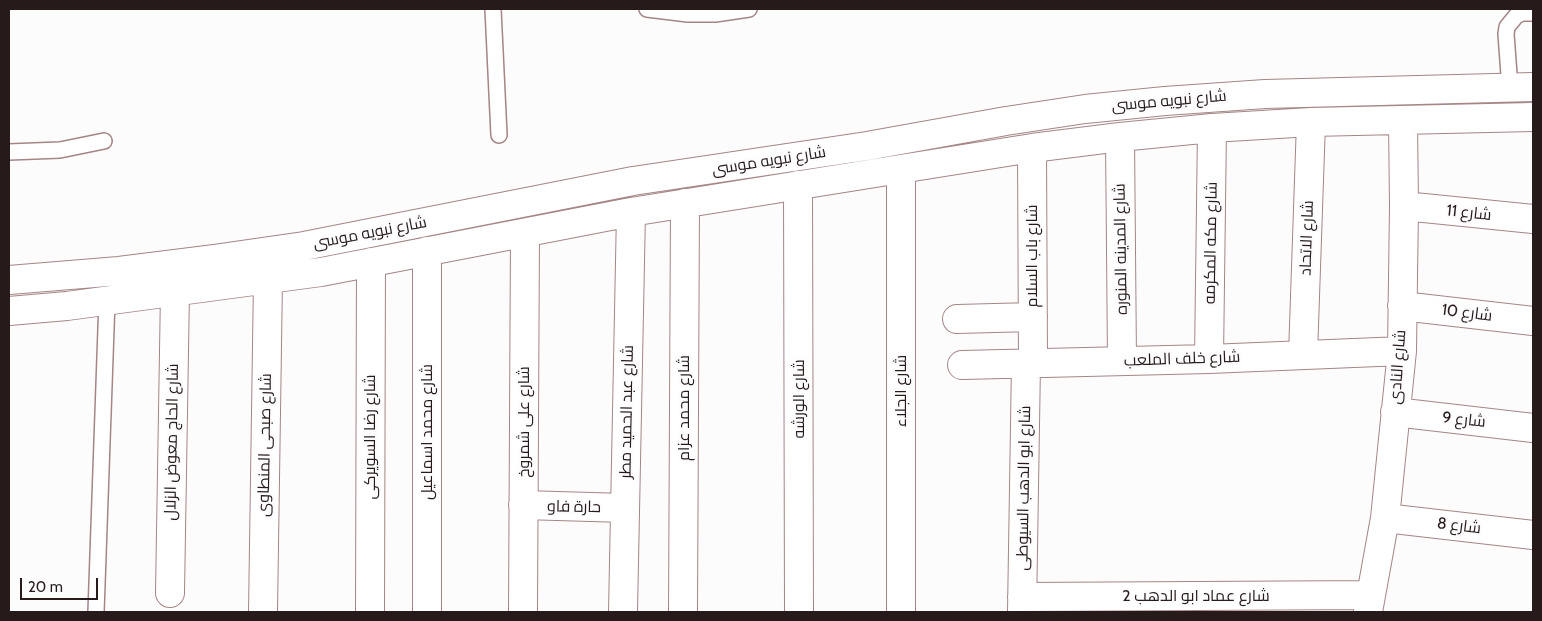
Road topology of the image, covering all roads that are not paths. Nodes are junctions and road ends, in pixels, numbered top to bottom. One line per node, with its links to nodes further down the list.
1 (494, 9): 10 (lane)
2 (647, 9): 3 (lane)
3 (749, 9)
4 (1533, 13): 5 (lane)
5 (1521, 87): 25 (street, شارع نبويه موسى)
6 (1533, 117): 7 (street, شارع نبويه موسى)
7 (1404, 120): 8 (street, شارع نبويه موسى); 18 (street, شارع النادى)
8 (1310, 122): 9 (street, شارع نبويه موسى); 34 (street, شارع الاتحاد)
9 (1212, 128): 11 (street, شارع نبويه موسى); 35 (street, شارع مكه المكرمه)
10 (499, 136)
11 (1120, 137): 13 (street, شارع نبويه موسى); 36 (street, شارع المدينه المنوره)
12 (104, 141): 14 (lane)
13 (1032, 148): 15 (street, شارع نبويه موسى); 30 (street, شارع باب السلام)
14 (9, 152)
15 (901, 170): 16 (street, شارع نبويه موسى); 56 (street, شارع الجلاء)
16 (798, 185): 17 (street, شارع نبويه موسى); 55 (street, شارع الورشه)
17 (684, 203): 19 (street, شارع نبويه موسى); 54 (street, شارع محمد عزام)
18 (1404, 206): 20 (street, شارع 11); 28 (street, شارع النادى)
19 (631, 212): 21 (street, شارع نبويه موسى); 42 (street, شارع عبد الحميد مطر)
20 (1533, 219)
21 (525, 232): 22 (street, شارع نبويه موسى); 41 (street, شارع على شمروخ)
22 (427, 251): 23 (street, شارع نبويه موسى); 51 (street, شارع محمد اسماعيل)
23 (371, 262): 24 (street, شارع نبويه موسى); 50 (street, شارع رضا السويركى)
24 (268, 279): 26 (street, شارع نبويه موسى); 49 (street, شارع صبحى المنطاوى)
25 (9, 280)
26 (175, 291): 27 (street, شارع نبويه موسى); 45 (street, شارع الحاج معوض الزلال)
27 (108, 300): 29 (street, شارع نبويه موسى); 48 (lane)
28 (1402, 306): 32 (street, شارع 10); 33 (street, شارع النادى)
29 (9, 311)
30 (1033, 316): 31 (street); 37 (street, شارع باب السلام)
31 (956, 319)
32 (1533, 321)
33 (1402, 352): 34 (street, شارع خلف الملعب); 39 (street, شارع النادى)
34 (1303, 355): 35 (street, شارع خلف الملعب)
35 (1209, 359): 36 (street, شارع خلف الملعب)
36 (1122, 361): 37 (street, شارع خلف الملعب)
37 (1030, 363): 38 (street, شارع خلف الملعب); 47 (street, شارع ابو الدهب السيوطى)
38 (962, 365)
39 (1395, 412): 40 (street, شارع 9); 43 (street, شارع النادى)
40 (1533, 428)
41 (523, 505): 42 (street, حارة فاو); 52 (street, شارع على شمروخ)
42 (625, 508): 53 (street, شارع عبد الحميد مطر)
43 (1385, 518): 44 (street, شارع 8); 46 (street, شارع النادى)
44 (1533, 535)
45 (170, 593)
46 (1370, 603): 47 (street, شارع عماد ابو الدهب 2)
47 (1022, 604)
48 (96, 612)
49 (263, 612)
50 (370, 612)
51 (427, 612)
52 (523, 612)
53 (623, 612)
54 (683, 612)
55 (799, 612)
56 (900, 612)

